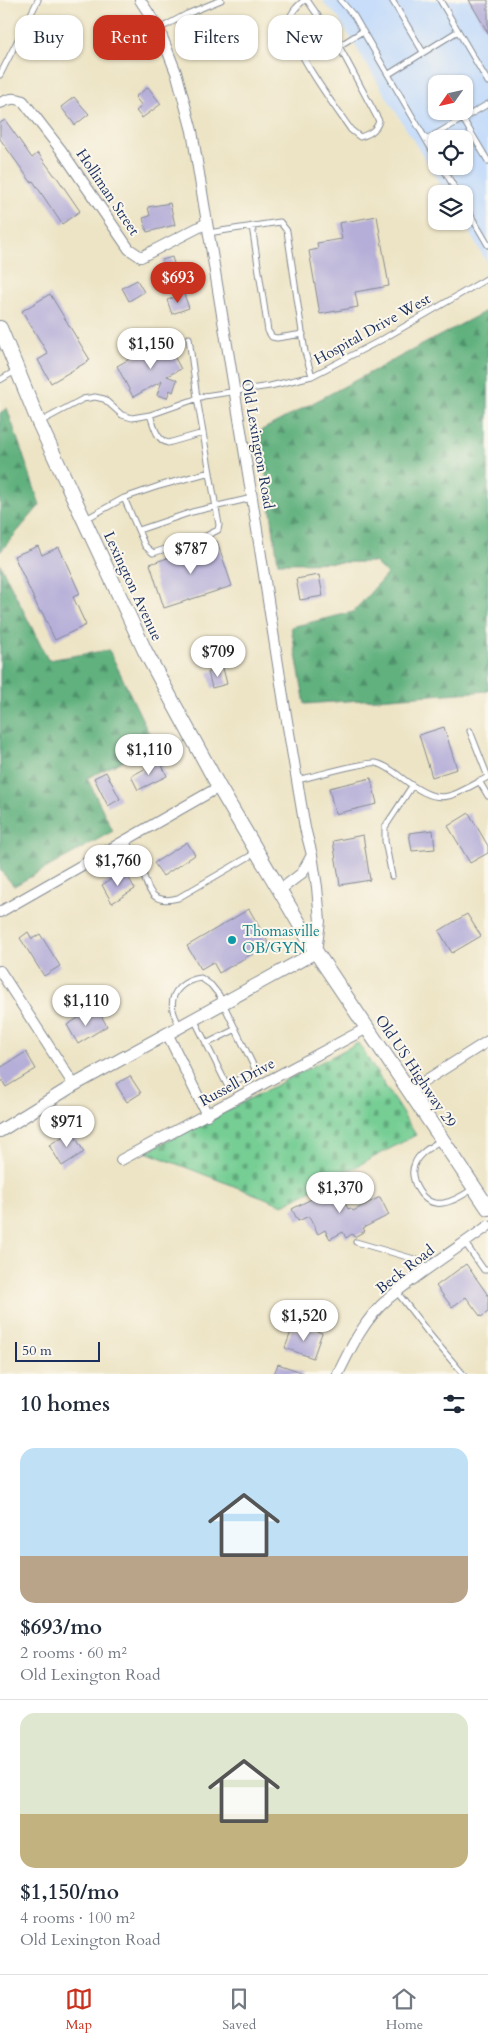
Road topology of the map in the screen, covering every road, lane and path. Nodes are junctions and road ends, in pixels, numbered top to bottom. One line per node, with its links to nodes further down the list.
1 (38, 0): 20 (lane)
2 (140, 0): 8 (street, Old Lexington Road)
3 (221, 0): 11 (lane)
4 (305, 0): 9 (lane); 10 (lane)
5 (340, 0): 13 (lane)
6 (392, 0): 17 (lane)
7 (440, 0): 12 (lane)
8 (150, 15)
9 (292, 15)
10 (316, 15)
11 (165, 26)
12 (458, 30): 17 (lane); 21 (lane)
13 (363, 31): 14 (lane); 19 (lane)
14 (342, 44)
15 (165, 45): 32 (street, Old Lexington Road)
16 (342, 52): 18 (lane)
17 (424, 52): 19 (lane)
18 (305, 60)
19 (389, 74): 27 (lane)
20 (0, 75)
21 (488, 82)
22 (0, 103): 32 (street, Holliman Street)
23 (488, 104): 24 (lane)
24 (473, 112)
25 (460, 120): 27 (lane)
26 (464, 120): 29 (lane)
27 (426, 140): 28 (lane)
28 (428, 143)
29 (488, 161)
30 (473, 219): 33 (lane)
31 (252, 226): 32 (lane); 36 (lane); 36 (lane)
32 (207, 228): 41 (street, Old Lexington Road)
33 (488, 245)
34 (488, 278): 39 (lane, Hospital Drive West)
35 (0, 328): 38 (main road, Lexington Avenue)
36 (302, 334): 39 (lane)
37 (189, 338): 42 (lane)
38 (17, 370): 40 (lane); 44 (main road, Lexington Avenue)
39 (312, 376): 41 (lane, Hospital Drive West)
40 (0, 380)
41 (234, 392): 42 (lane, Hospital Drive West); 48 (street, Old Lexington Road)
42 (197, 398): 43 (lane, Hospital Drive West); 45 (lane)
43 (150, 415): 44 (lane, Hospital Drive West); 45 (lane)
44 (39, 422): 50 (main road, Lexington Avenue)
45 (203, 433): 46 (lane)
46 (210, 472): 47 (lane); 49 (lane)
47 (124, 498): 50 (lane); 51 (lane)
48 (252, 498): 49 (lane); 53 (street, Old Lexington Road)
49 (216, 506): 51 (lane); 51 (lane)
50 (84, 520): 56 (main road, Lexington Avenue)
51 (139, 530)
52 (470, 731): 54 (lane)
53 (297, 780): 55 (lane); 60 (street, Old Lexington Road)
54 (479, 782): 55 (lane); 57 (lane)
55 (412, 786): 61 (lane)
56 (219, 787): 58 (street); 59 (main road, Lexington Avenue)
57 (488, 796)
58 (125, 841): 59 (lane); 63 (street)
59 (257, 851): 62 (main road, Lexington Avenue)
60 (312, 855): 62 (street); 64 (street, Old Lexington Road)
61 (392, 876)
62 (280, 890): 64 (main road, Lexington Avenue)
63 (0, 912)
64 (316, 952): 66 (street); 69 (main road, Old US Highway 29)
65 (0, 971): 74 (street)
66 (222, 1003): 67 (street); 68 (lane); 70 (lane)
67 (193, 1018): 68 (street); 73 (lane)
68 (179, 1026): 71 (street)
69 (367, 1028): 75 (main road, Old US Highway 29); 76 (street, Russell Drive)
70 (236, 1029): 73 (lane); 73 (lane)
71 (167, 1033): 74 (street); 76 (street)
72 (488, 1041): 75 (street)
73 (206, 1044)
74 (74, 1085): 77 (street)
75 (410, 1091): 78 (main road, Old US Highway 29)
76 (208, 1115): 79 (street, Russell Drive)
77 (0, 1131)
78 (441, 1139): 80 (main road, Old US Highway 29); 80 (lane)
79 (121, 1160)
80 (475, 1188): 81 (main road, Old US Highway 29)
81 (488, 1208)
82 (488, 1226): 84 (street, Beck Road)
83 (356, 1242): 85 (lane)
84 (465, 1243): 85 (street, Beck Road); 86 (lane)
85 (428, 1269): 87 (street, Beck Road)
86 (488, 1270)
87 (397, 1292): 88 (street, Beck Road); 89 (lane)
88 (338, 1374)
89 (463, 1374)

